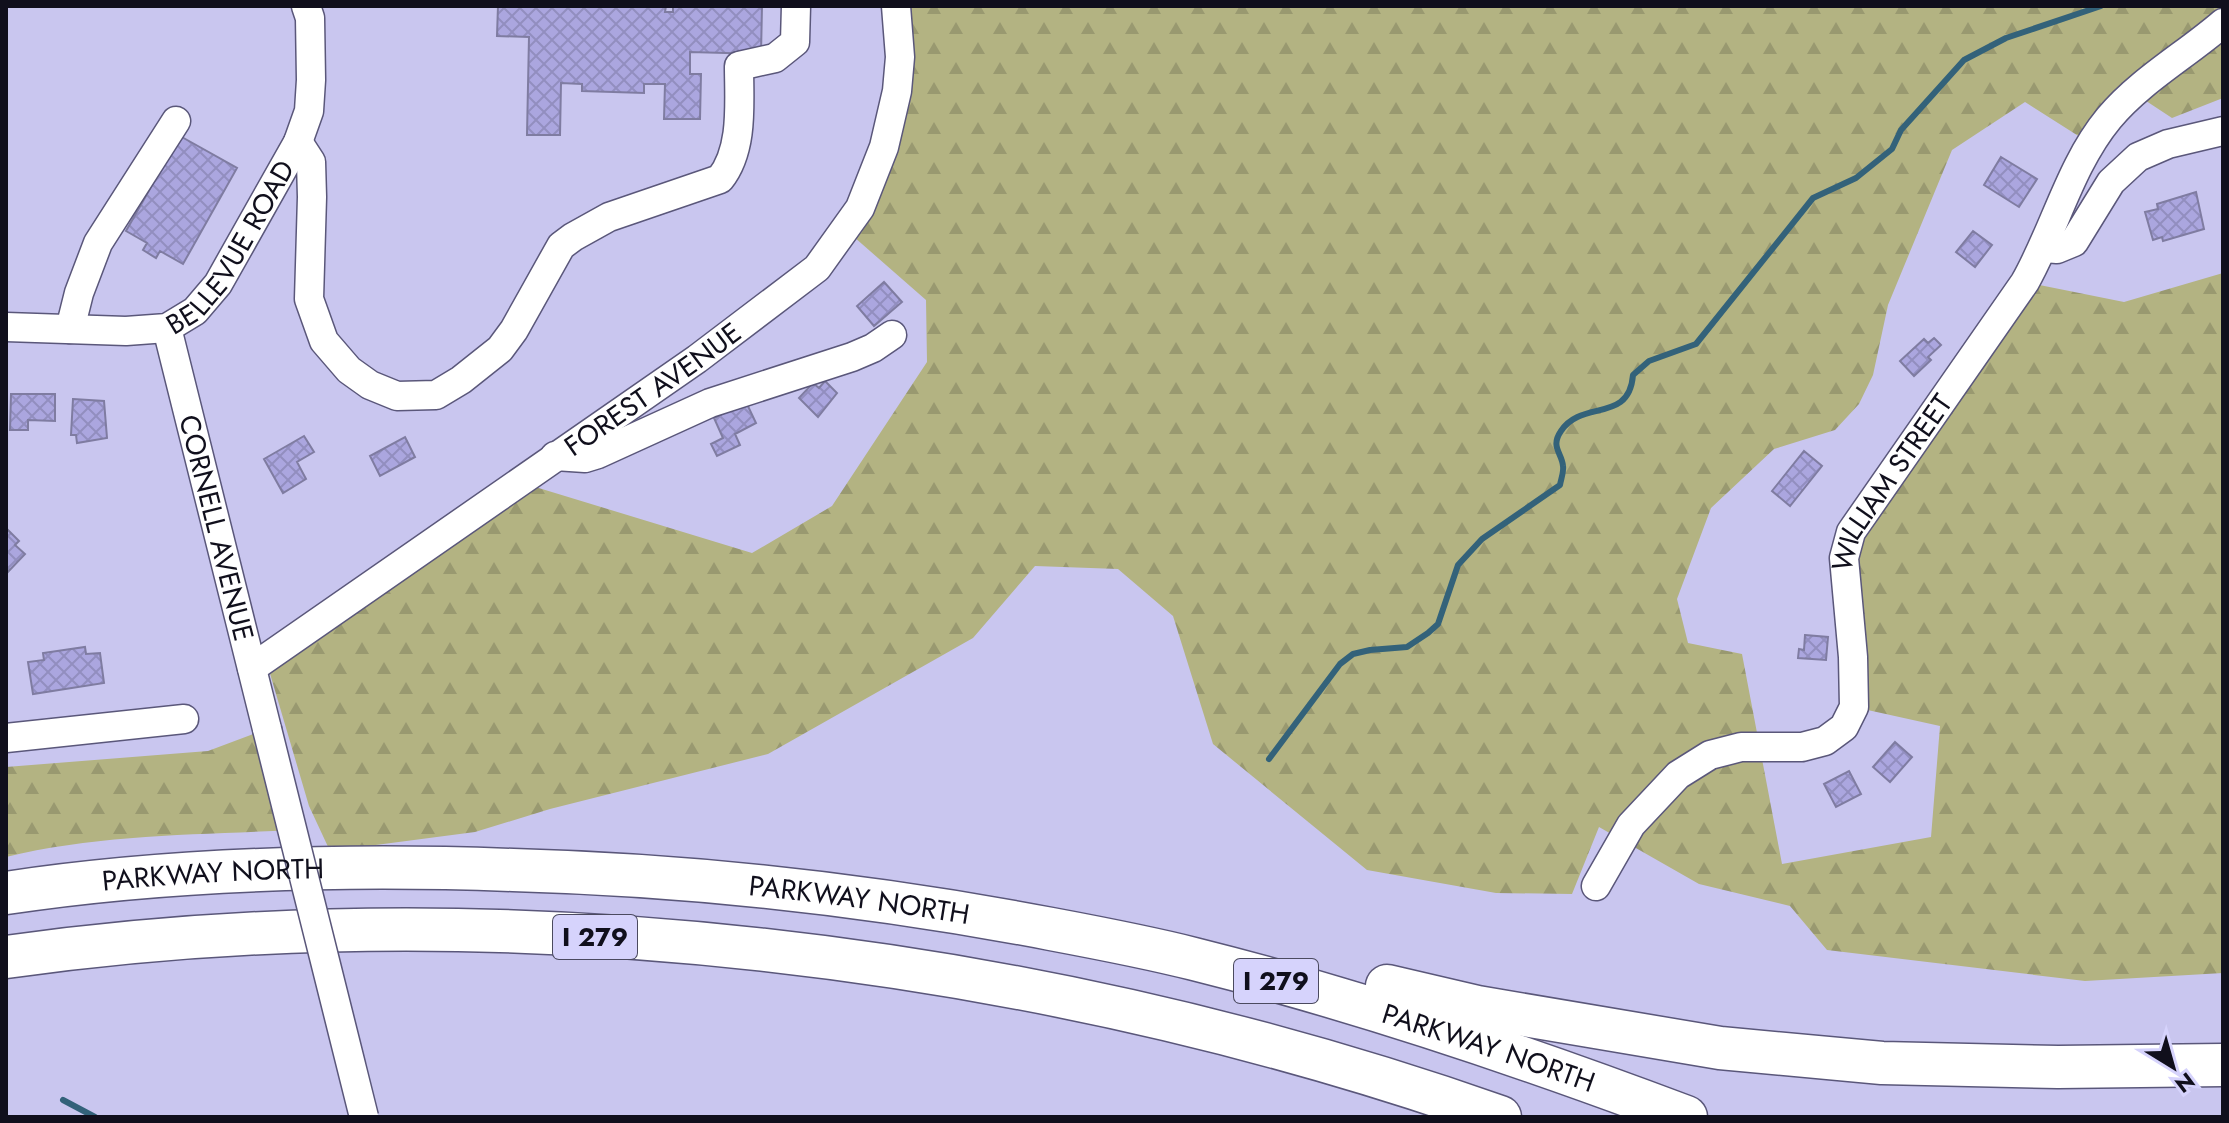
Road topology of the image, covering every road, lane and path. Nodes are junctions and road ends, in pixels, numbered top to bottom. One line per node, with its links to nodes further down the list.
1 (306, 6): 7 (street, BELLEVUE ROAD)
2 (796, 6): 7 (street)
3 (896, 6): 13 (street, FOREST AVENUE)
4 (2223, 23): 8 (street, WILLIAM STREET)
5 (176, 121): 11 (street)
6 (2223, 131): 8 (street)
7 (298, 142): 10 (street, BELLEVUE ROAD)
8 (2044, 248): 17 (street, WILLIAM STREET)
9 (6, 327): 11 (street, BELLEVUE ROAD)
10 (167, 328): 11 (street, BELLEVUE ROAD); 14 (street, CORNELL AVENUE)
11 (70, 329)
12 (892, 335): 13 (street)
13 (555, 456): 14 (street, FOREST AVENUE)
14 (252, 668): 23 (street, CORNELL AVENUE, bridge)
15 (184, 719): 16 (street)
16 (6, 738)
17 (1596, 886)
18 (6, 893): 19 (highway, PARKWAY NORTH / I 279)
19 (853, 897): 21 (highway); 24 (highway, PARKWAY NORTH / I 279)
20 (6, 957): 22 (highway, I 279)
21 (2223, 1065)
22 (1490, 1114)
23 (364, 1117)
24 (1686, 1117)

